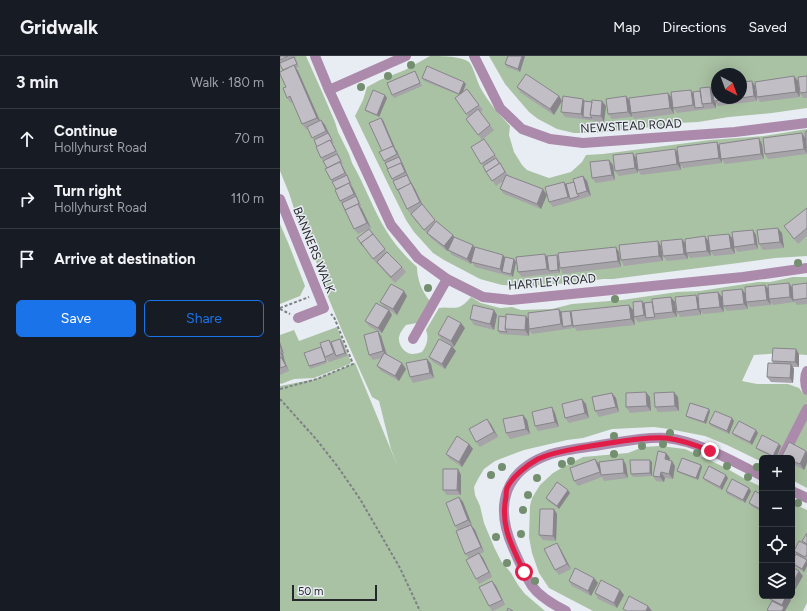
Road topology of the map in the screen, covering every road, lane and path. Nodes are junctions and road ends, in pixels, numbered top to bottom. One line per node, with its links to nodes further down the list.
1 (315, 56): 4 (street, HARTLEY ROAD)
2 (406, 56): 4 (street)
3 (474, 56): 5 (street, NEWSTEAD ROAD)
4 (329, 90): 8 (street, HARTLEY ROAD)
5 (807, 123)
6 (280, 199): 9 (street, BANNERS WALK)
7 (807, 268): 8 (street, HARTLEY ROAD)
8 (447, 279): 13 (street)
9 (318, 293): 10 (path); 11 (street, BANNERS WALK)
10 (280, 308)
11 (324, 308): 12 (street, BANNERS WALK); 15 (path)
12 (298, 318)
13 (413, 340)
14 (807, 371): 16 (street)
15 (280, 389)
16 (807, 390)
17 (280, 399): 23 (path)
18 (807, 409): 19 (street)
19 (784, 455)
20 (759, 475): 24 (street)
21 (795, 492): 22 (street)
22 (807, 498)
23 (420, 611)
24 (566, 611)

